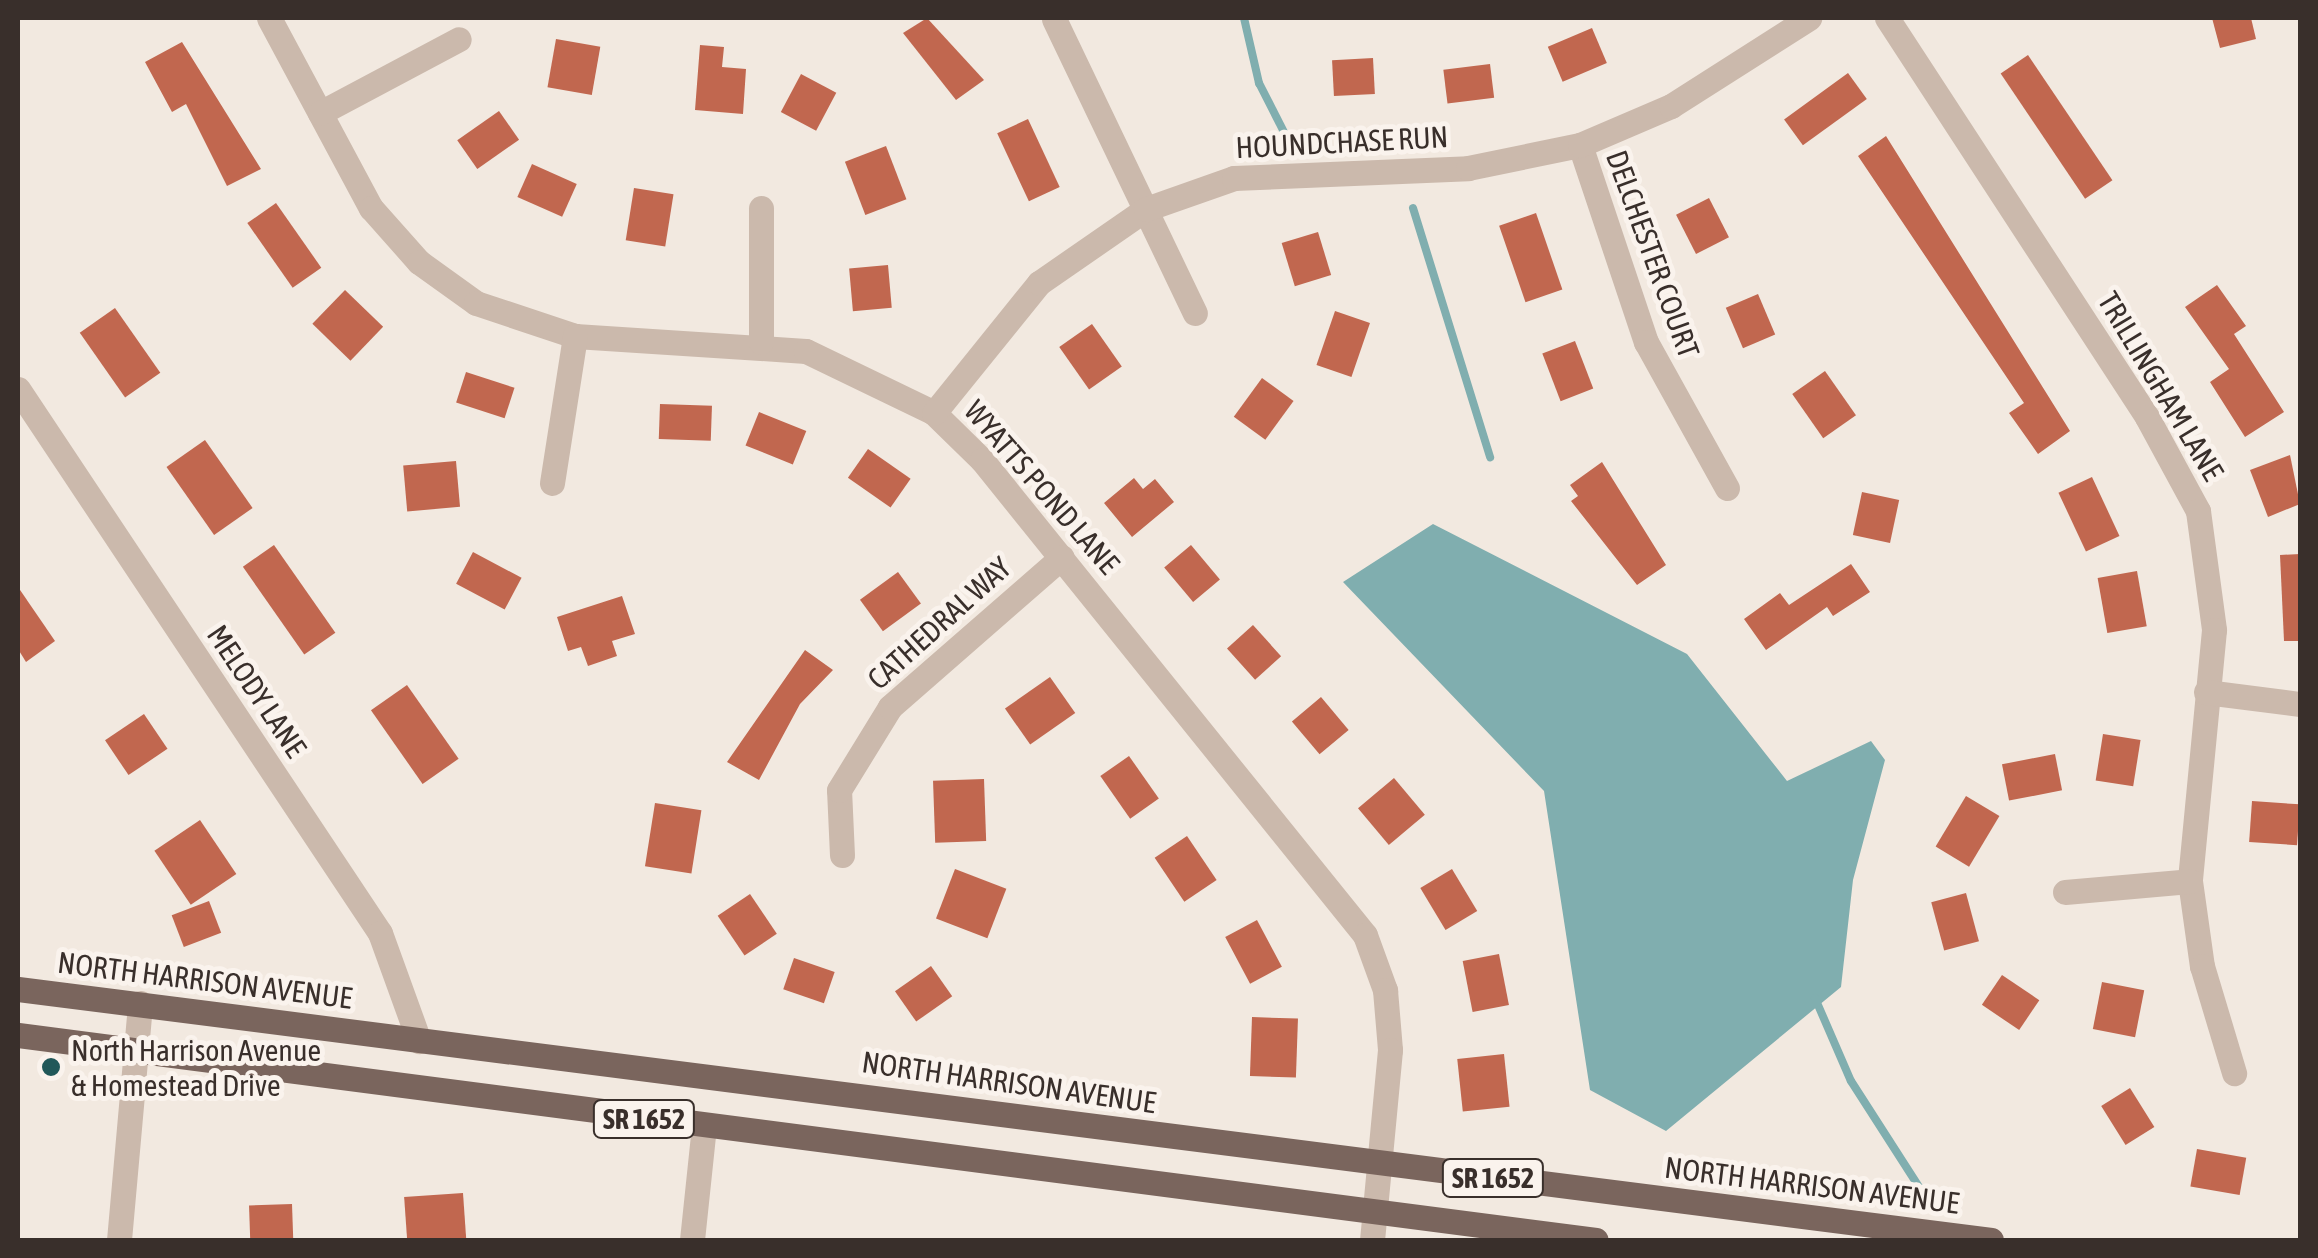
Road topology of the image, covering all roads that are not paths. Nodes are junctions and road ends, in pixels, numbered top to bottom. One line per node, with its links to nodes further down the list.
1 (269, 18): 6 (street, WYATTS POND LANE)
2 (1809, 18): 7 (street, HOUNDCHASE RUN)
3 (1887, 18): 18 (street, TRILLINGHAM LANE)
4 (1054, 19): 9 (street)
5 (459, 39): 6 (street)
6 (320, 113): 11 (street, WYATTS POND LANE)
7 (1580, 145): 9 (street, HOUNDCHASE RUN); 16 (street, DELCHESTER COURT)
8 (761, 208): 12 (street)
9 (1146, 209): 10 (street); 14 (street, HOUNDCHASE RUN)
10 (1194, 312)
11 (575, 336): 12 (street, WYATTS POND LANE); 15 (street)
12 (761, 342): 14 (street, WYATTS POND LANE)
13 (18, 389): 26 (street, MELODY LANE)
14 (934, 413): 17 (street, WYATTS POND LANE)
15 (552, 483)
16 (1727, 488)
17 (1062, 557): 20 (street, CATHEDRAL WAY); 30 (street, WYATTS POND LANE)
18 (2206, 692): 19 (street); 21 (street, TRILLINGHAM LANE)
19 (2300, 704)
20 (842, 855)
21 (2190, 881): 22 (street); 28 (street, TRILLINGHAM LANE)
22 (2065, 892)
23 (18, 989): 24 (main road, NORTH HARRISON AVENUE / SR 1652)
24 (140, 1003): 26 (main road, NORTH HARRISON AVENUE / SR 1652); 27 (street)
25 (18, 1035): 27 (main road, SR 1652)
26 (419, 1040): 30 (main road, NORTH HARRISON AVENUE / SR 1652)
27 (140, 1049): 29 (main road, SR 1652); 32 (street)
28 (2234, 1073)
29 (704, 1126): 31 (main road, SR 1652); 33 (street)
30 (1377, 1164): 31 (street, WYATTS POND LANE); 36 (main road, NORTH HARRISON AVENUE / SR 1652)
31 (1373, 1212): 34 (street, WYATTS POND LANE); 35 (main road, SR 1652)
32 (119, 1240)
33 (692, 1240)
34 (1372, 1240)
35 (1596, 1240)
36 (1991, 1240)

